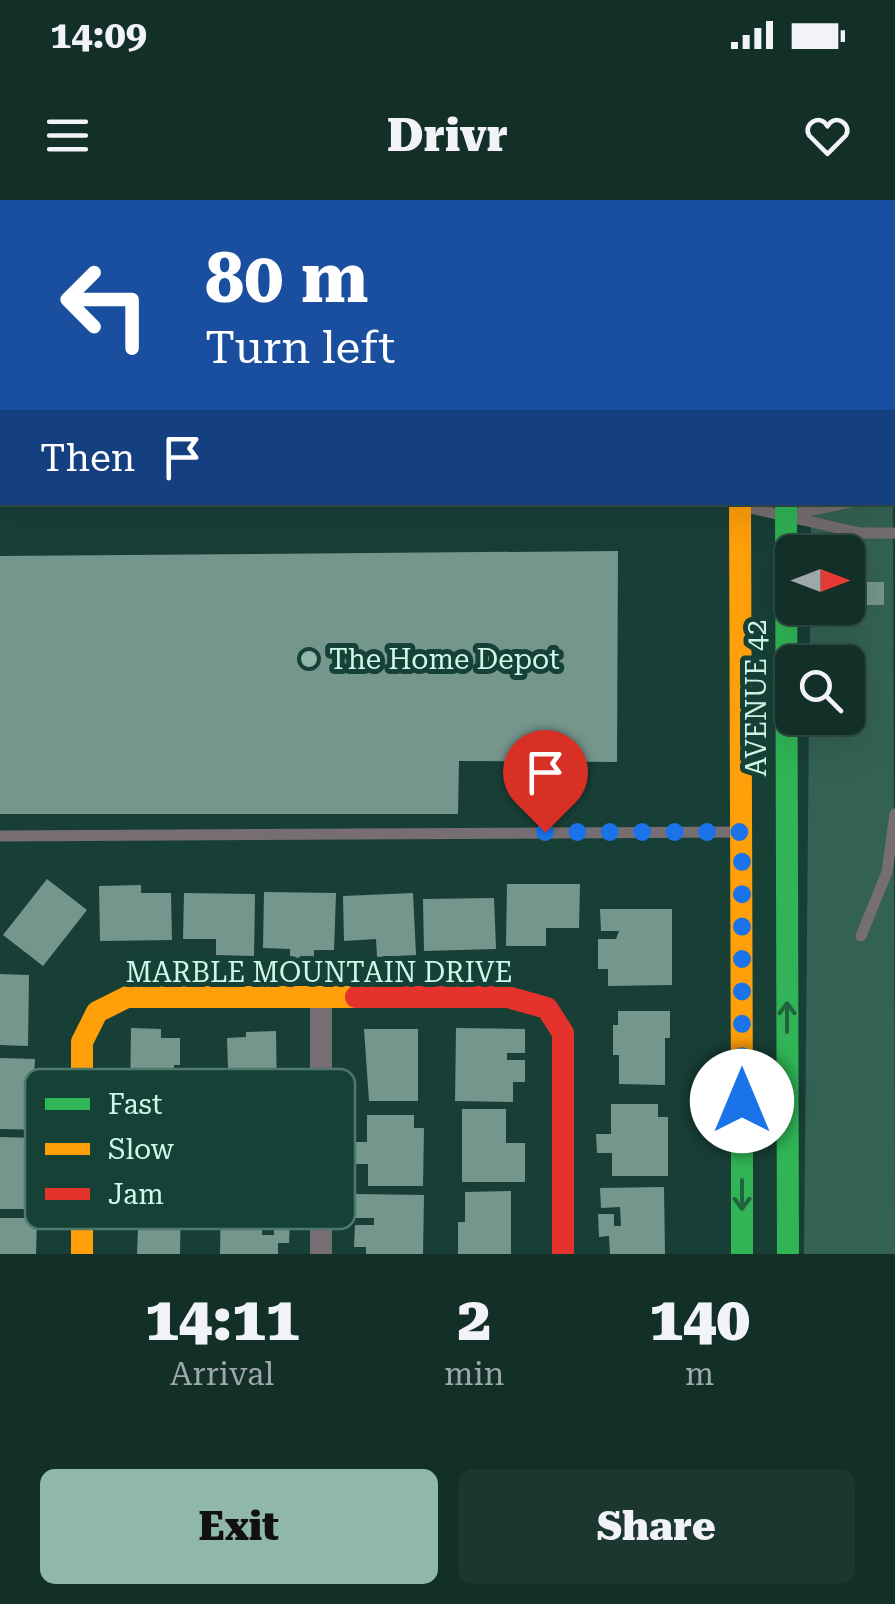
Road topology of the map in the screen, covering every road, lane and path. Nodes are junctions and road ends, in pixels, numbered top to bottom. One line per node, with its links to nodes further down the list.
1 (740, 505): 7 (street, AVENUE 42)
2 (749, 505): 4 (lane)
3 (823, 505): 4 (lane)
4 (786, 509): 5 (lane); 15 (street, AVENUE 42, one-way to 4)
5 (895, 533)
6 (895, 814): 9 (lane)
7 (742, 832): 8 (lane); 14 (street, AVENUE 42, one-way to 14)
8 (0, 836)
9 (861, 936)
10 (321, 998): 11 (street, MARBLE MOUNTAIN DRIVE); 12 (street); 13 (street, MARBLE MOUNTAIN DRIVE)
11 (82, 1069)
12 (321, 1069)
13 (563, 1254)
14 (742, 1254)
15 (788, 1254)

